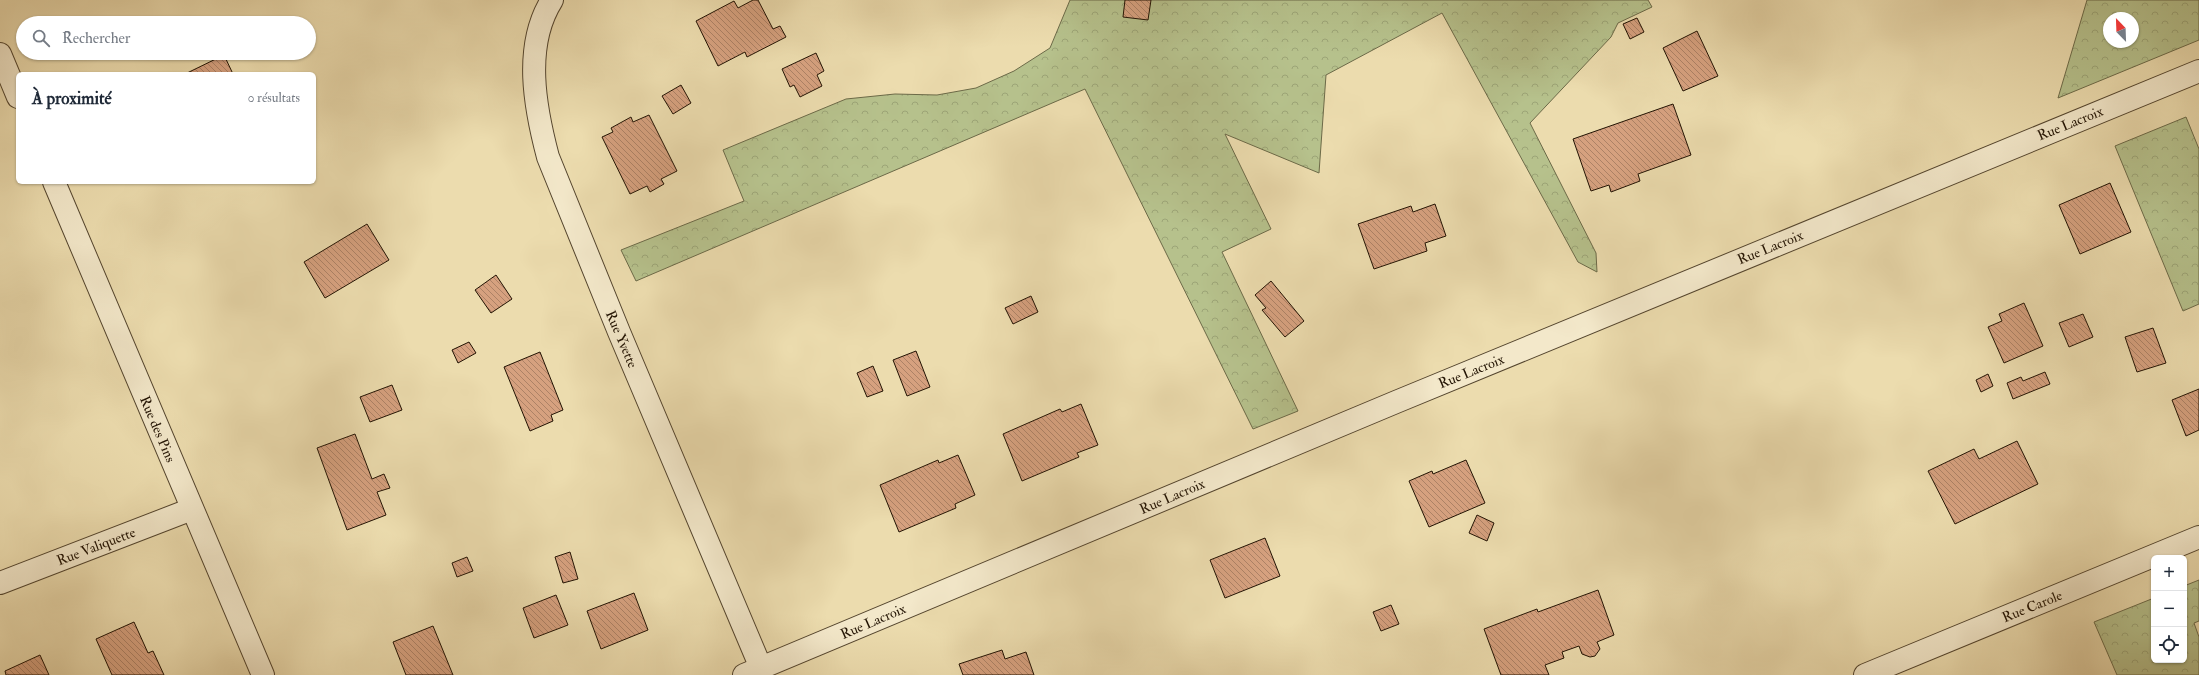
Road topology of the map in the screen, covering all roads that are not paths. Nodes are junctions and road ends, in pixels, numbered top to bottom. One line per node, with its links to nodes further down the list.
1 (552, 0): 9 (street, Rue Yvette)
2 (0, 54): 4 (street)
3 (2199, 71): 9 (street, Rue Lacroix)
4 (16, 92)
5 (55, 184): 6 (street, Rue des Pins)
6 (192, 509): 8 (street, Rue Valiquette); 10 (street, Rue des Pins)
7 (2199, 537): 11 (street, Rue Carole)
8 (0, 583)
9 (753, 672)
10 (263, 675)
11 (1865, 675)

